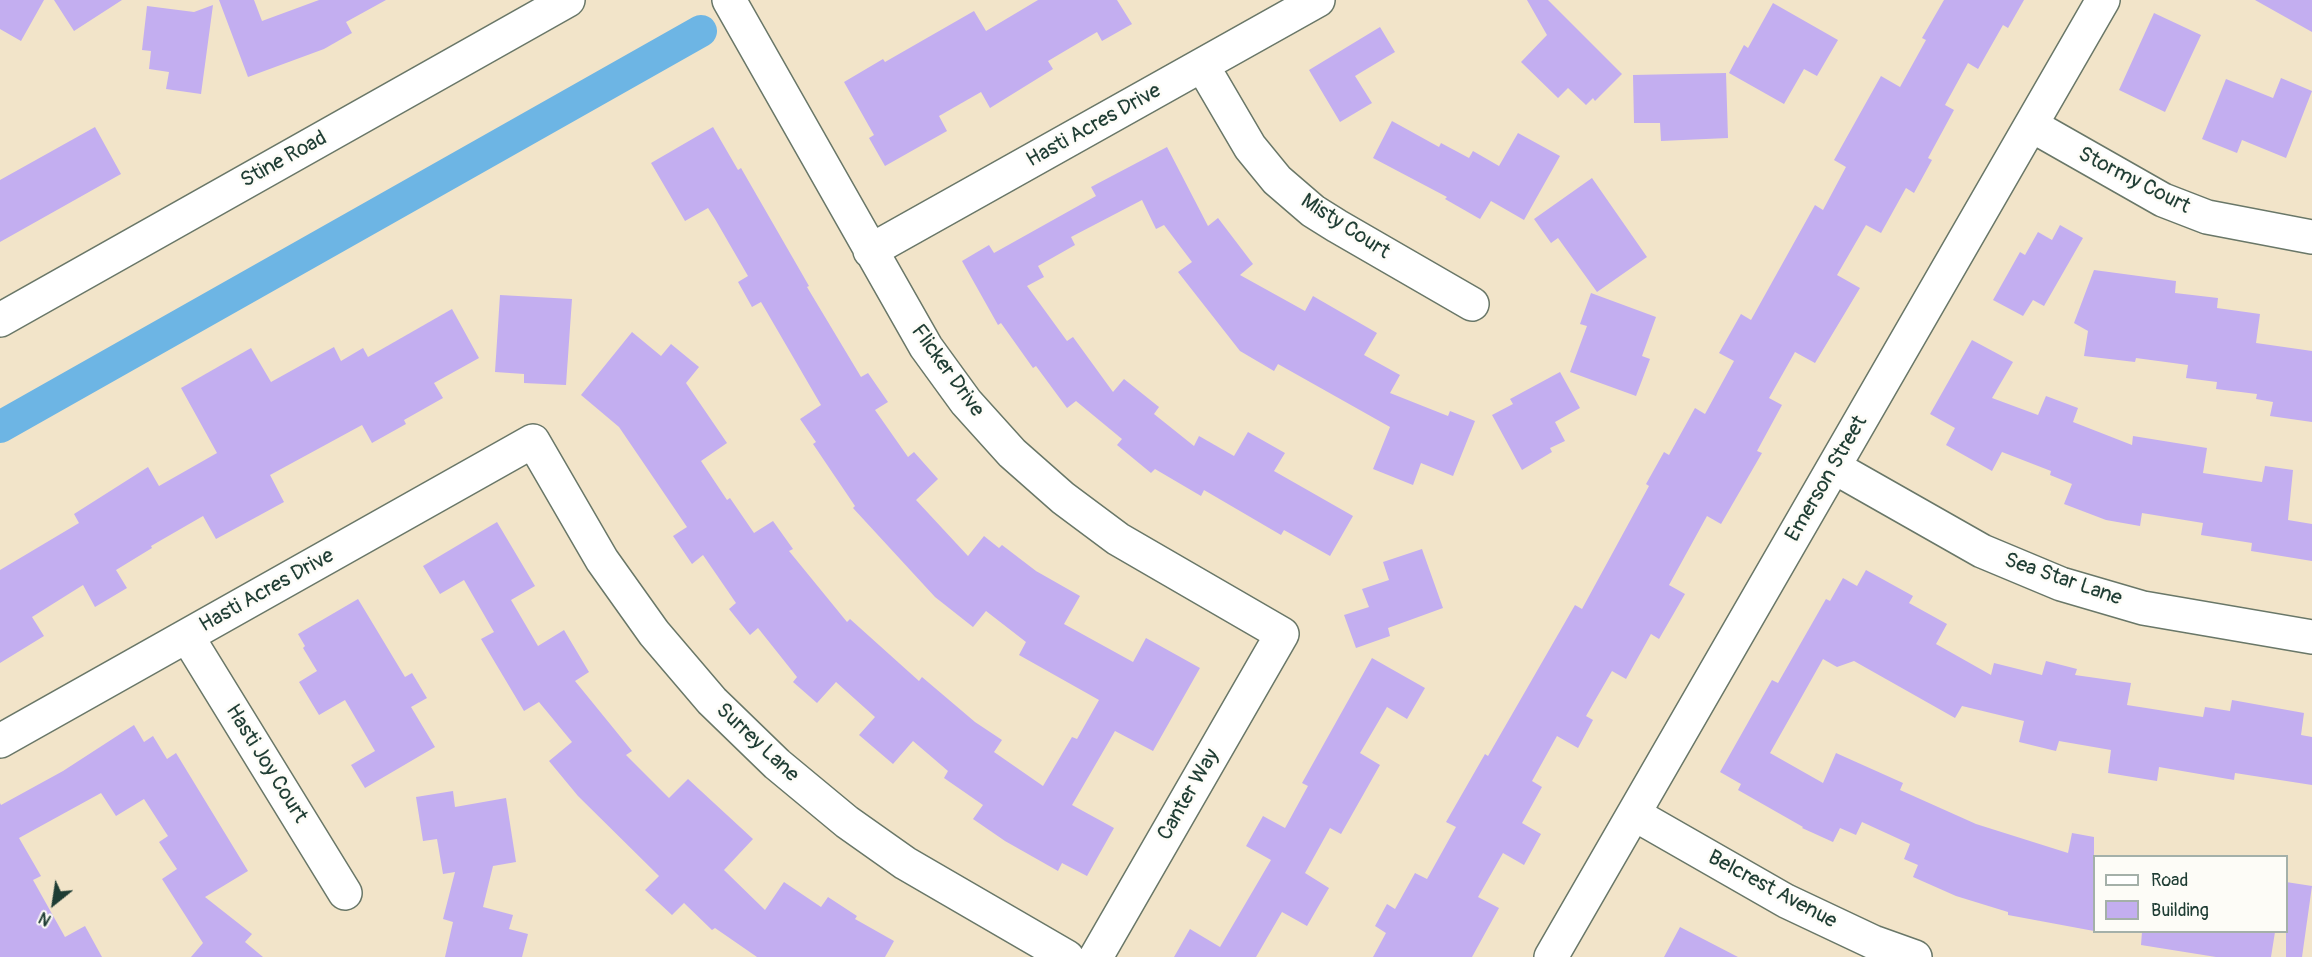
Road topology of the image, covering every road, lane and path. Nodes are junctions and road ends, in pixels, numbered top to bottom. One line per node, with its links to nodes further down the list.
1 (568, 0): 10 (street, Stine Road)
2 (729, 0): 8 (street, Flicker Drive)
3 (1318, 0): 5 (street, Hasti Acres Drive)
4 (2103, 0): 6 (street, Emerson Street)
5 (1203, 65): 8 (street, Hasti Acres Drive); 9 (street, Misty Court)
6 (2031, 125): 7 (street, Stormy Court); 12 (street, Emerson Street)
7 (2312, 237)
8 (870, 251): 13 (street, Flicker Drive)
9 (1472, 304)
10 (0, 320)
11 (533, 441): 14 (street, Hasti Acres Drive); 19 (street, Surrey Lane)
12 (1834, 467): 15 (street, Sea Star Lane); 17 (street, Emerson Street)
13 (1282, 634): 20 (street, Canter Way)
14 (187, 636): 16 (street, Hasti Acres Drive); 18 (street, Hasti Joy Court)
15 (2312, 637)
16 (0, 741)
17 (1634, 814): 21 (street, Emerson Street); 22 (street, Belcrest Avenue)
18 (345, 893)
19 (1066, 957)
20 (1096, 957)
21 (1551, 957)
22 (1915, 957)

